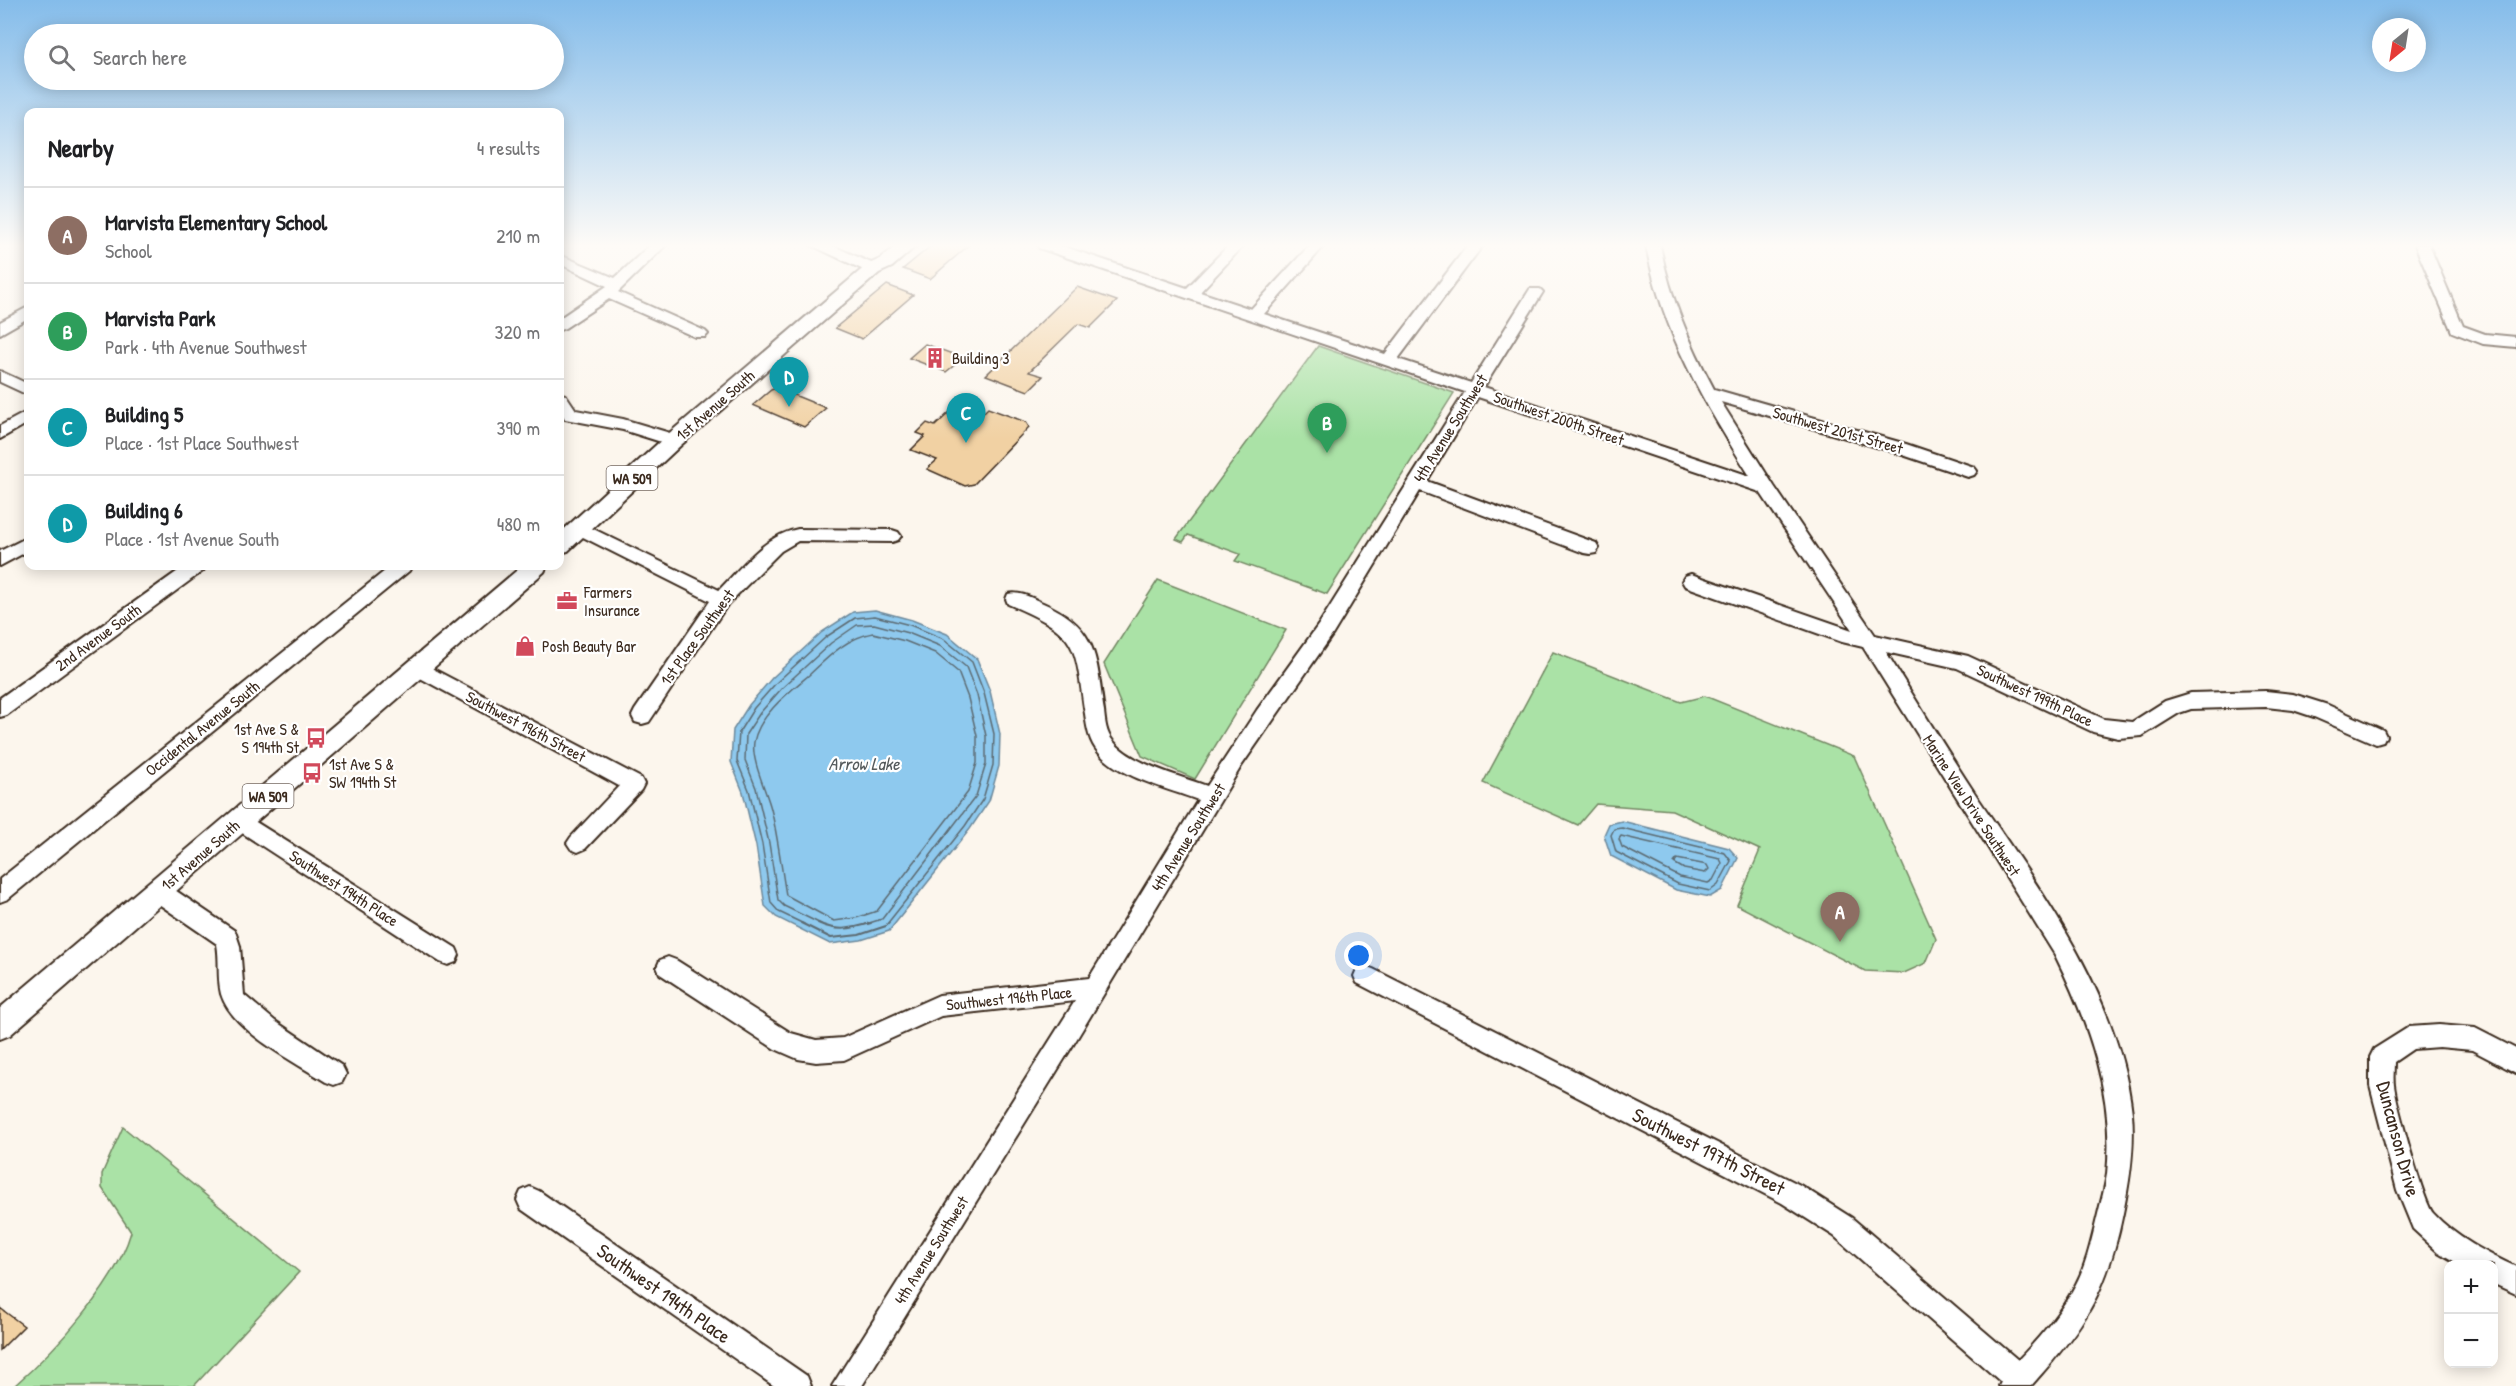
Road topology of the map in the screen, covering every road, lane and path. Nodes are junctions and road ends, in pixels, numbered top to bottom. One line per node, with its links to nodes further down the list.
1 (582, 310): 12 (street)
2 (653, 310): 14 (street)
3 (826, 310): 26 (main road, 1st Avenue South / WA 509)
4 (1238, 310): 11 (street, Southwest 200th Street)
5 (1259, 310): 11 (street)
6 (1427, 310): 16 (street)
7 (1524, 310): 19 (street, 4th Avenue Southwest)
8 (1668, 310): 20 (street, Marine View Drive Southwest)
9 (2449, 310): 15 (street)
10 (24, 314): 13 (street)
11 (1254, 315): 16 (street, Southwest 200th Street)
12 (564, 321)
13 (0, 329)
14 (700, 334)
15 (2516, 342)
16 (1389, 360): 19 (street, Southwest 200th Street)
17 (0, 376): 18 (street)
18 (24, 388)
19 (1473, 389): 28 (street, 4th Avenue Southwest); 29 (street, Southwest 200th Street)
20 (1707, 392): 27 (street, Southwest 201st Street); 29 (street, Marine View Drive Southwest)
21 (564, 405): 22 (street)
22 (571, 415): 24 (street); 26 (street)
23 (24, 418): 25 (street)
24 (564, 424)
25 (0, 433)
26 (674, 440): 30 (main road, 1st Avenue South / WA 509)
27 (1968, 471)
28 (1416, 483): 34 (street); 47 (street, 4th Avenue Southwest)
29 (1766, 488): 42 (street, Marine View Drive Southwest)
30 (579, 528): 32 (main road, 1st Avenue South / WA 509); 41 (street)
31 (892, 536): 41 (street, 1st Place Southwest)
32 (564, 541)
33 (24, 545): 35 (street)
34 (1590, 548)
35 (0, 559)
36 (191, 570): 44 (street, 2nd Avenue South)
37 (399, 570): 51 (street, Occidental Avenue South)
38 (531, 570): 43 (main road, 1st Avenue South / WA 509)
39 (1691, 581): 42 (street, Southwest 199th Place)
40 (1015, 598): 47 (street)
41 (721, 599): 45 (street, 1st Place Southwest)
42 (1868, 641): 46 (street, Southwest 199th Place); 63 (street, Marine View Drive Southwest)
43 (417, 668): 48 (main road, 1st Avenue South / WA 509); 49 (street, Southwest 196th Street)
44 (0, 709)
45 (642, 716)
46 (2376, 736)
47 (1212, 796): 55 (street, 4th Avenue Southwest)
48 (240, 821): 50 (main road, 1st Avenue South / WA 509); 52 (street, Southwest 194th Place)
49 (578, 843)
50 (158, 891): 56 (main road, 1st Avenue South / WA 509); 58 (street)
51 (0, 892)
52 (448, 955)
53 (668, 967): 55 (street, Southwest 196th Place)
54 (1365, 976): 63 (street, Southwest 197th Street)
55 (1095, 988): 65 (street, 4th Avenue Southwest)
56 (0, 1026)
57 (2516, 1062): 60 (street, Duncanson Drive)
58 (334, 1074)
59 (530, 1200): 64 (street, Southwest 194th Place)
60 (2475, 1260)
61 (2498, 1272): 62 (street)
62 (2516, 1281)
63 (2016, 1383)
64 (797, 1386)
65 (846, 1386)

